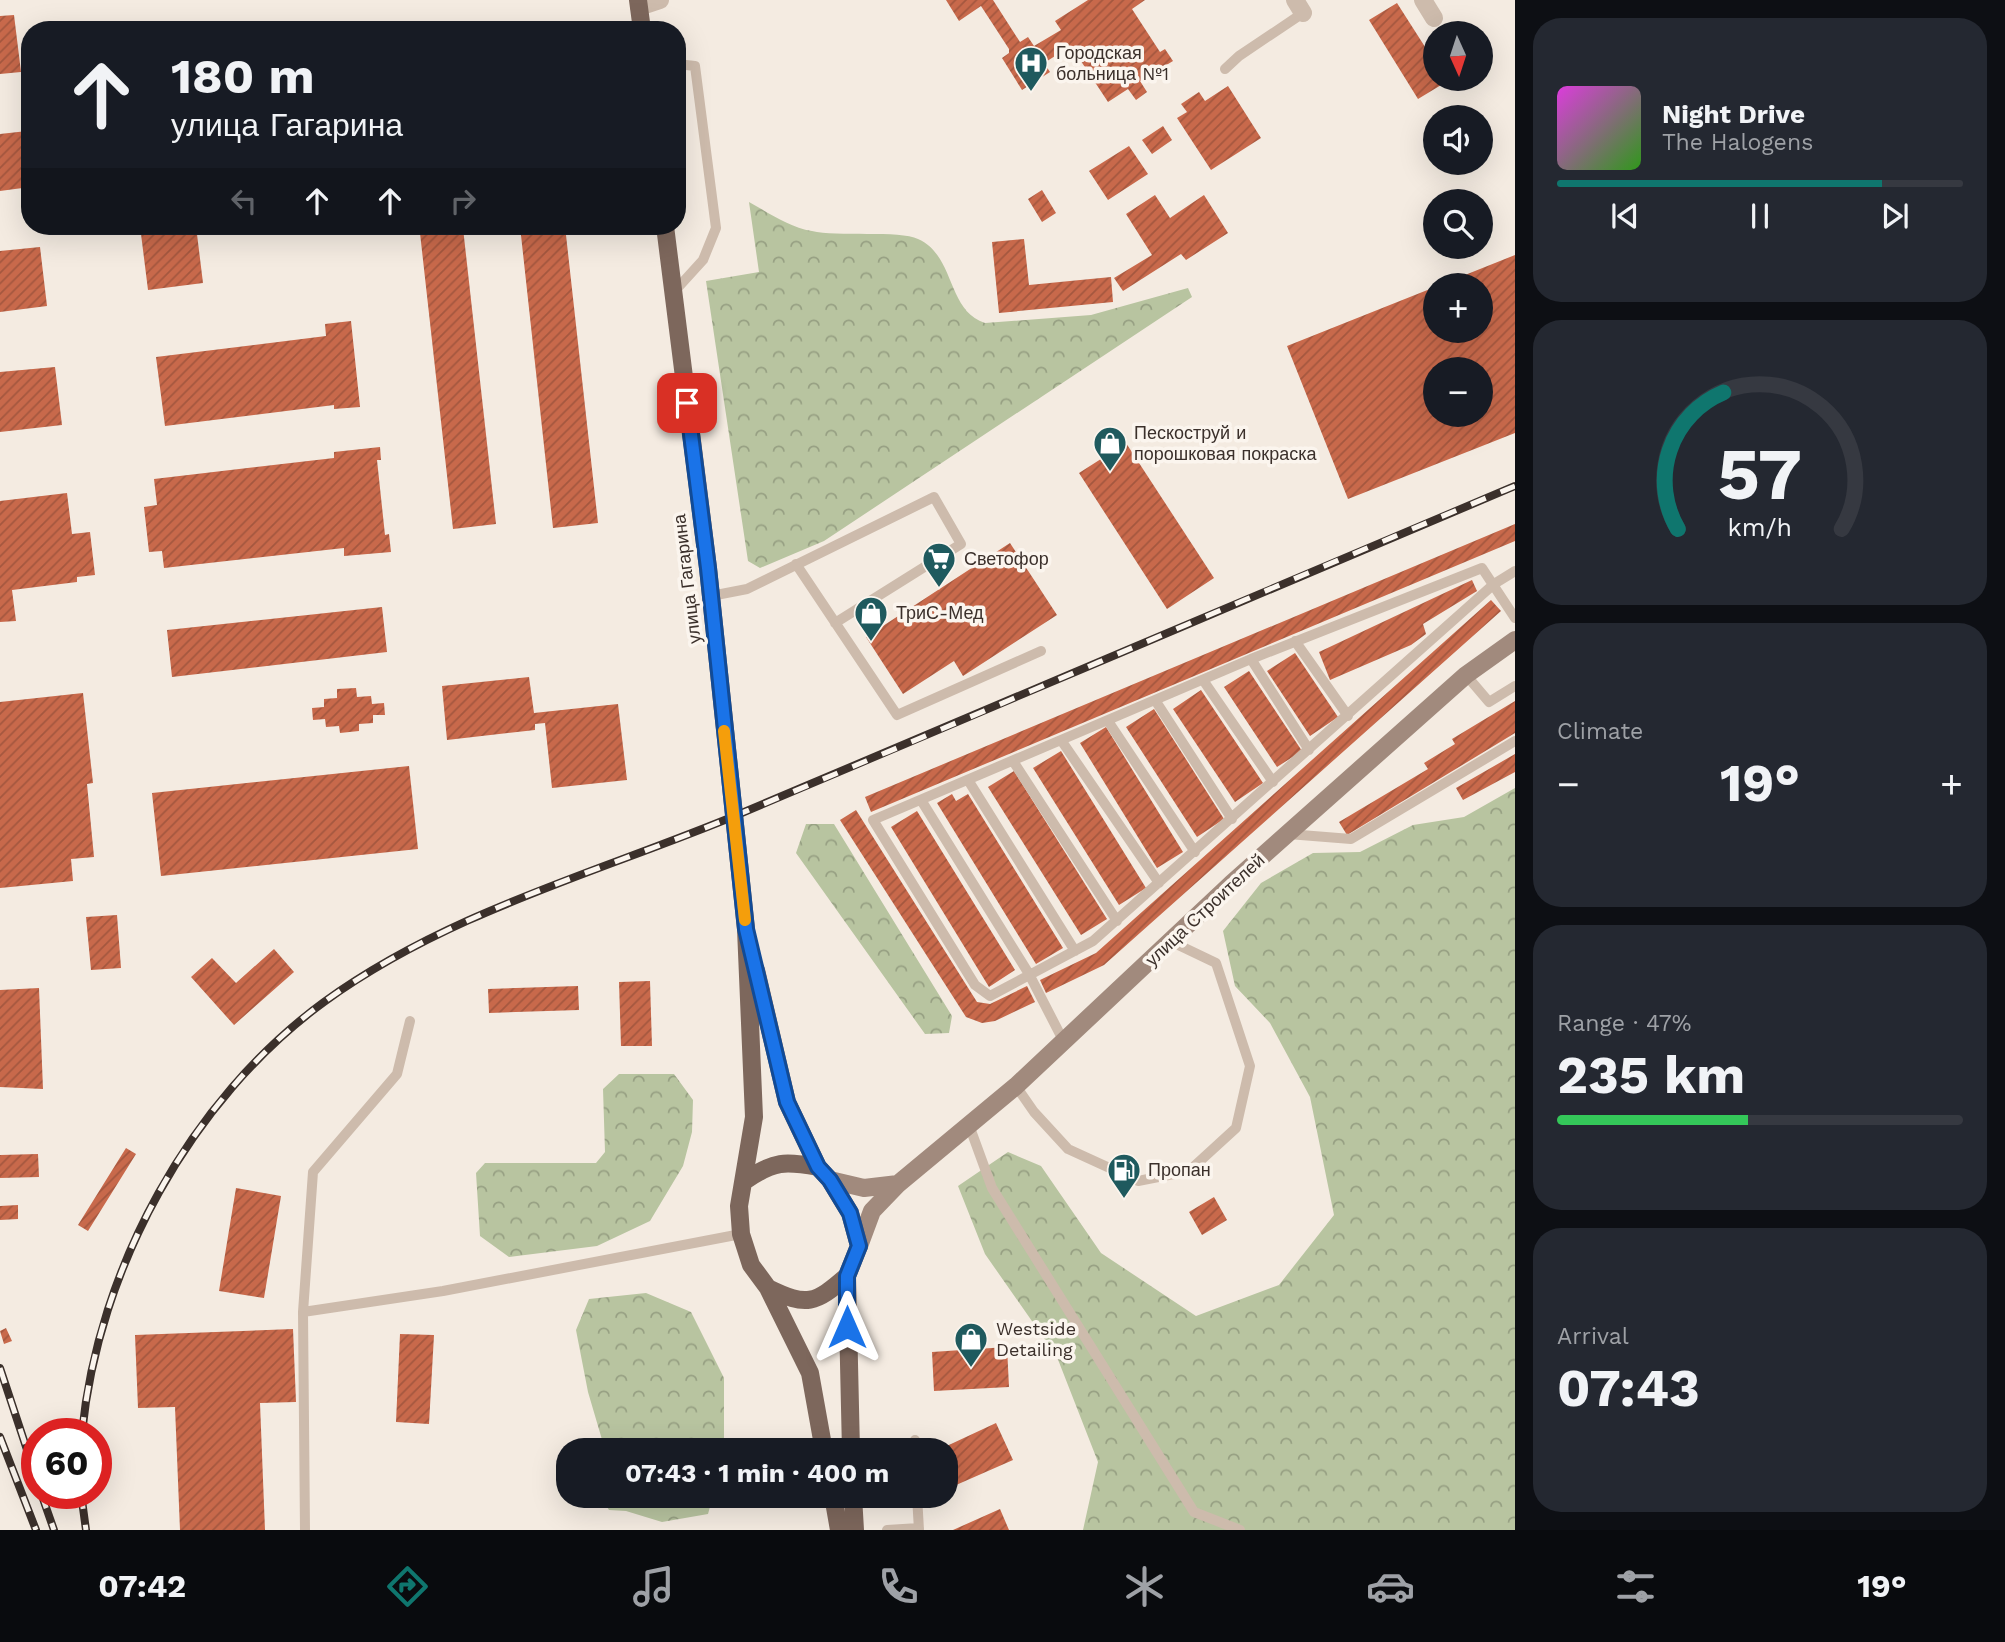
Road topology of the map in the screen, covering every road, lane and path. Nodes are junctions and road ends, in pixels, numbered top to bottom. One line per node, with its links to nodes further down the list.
1 (660, 0): 3 (street)
2 (1423, 0): 5 (street)
3 (641, 2): 6 (main road)
4 (1299, 7): 8 (lane)
5 (1434, 18)
6 (642, 21)
7 (686, 65): 10 (lane)
8 (1225, 69)
9 (665, 235): 10 (main road, улица Гагарина)
10 (672, 293): 14 (main road, улица Гагарина)
11 (796, 564): 14 (lane); 16 (lane); 16 (lane)
12 (1515, 571): 13 (lane)
13 (1494, 584): 15 (lane); 18 (lane); 25 (lane)
14 (711, 596): 39 (main road, улица Гагарина)
15 (1515, 618)
16 (835, 623): 19 (lane)
17 (1515, 640): 21 (main road, улица Строителей)
18 (1295, 641): 20 (lane); 25 (lane)
19 (1041, 651)
20 (1251, 659): 22 (lane); 29 (lane)
21 (1466, 675): 23 (lane); 35 (main road, улица Строителей)
22 (1203, 680): 24 (lane); 32 (lane)
23 (1515, 686)
24 (1155, 700): 26 (lane); 34 (lane)
25 (1348, 716): 29 (lane)
26 (1108, 721): 27 (lane); 36 (lane)
27 (1061, 740): 30 (lane); 37 (lane)
28 (1515, 741): 35 (lane)
29 (1310, 750): 32 (lane)
30 (1013, 761): 31 (lane); 38 (lane)
31 (968, 780): 33 (lane); 41 (lane)
32 (1273, 782): 34 (lane)
33 (921, 800): 42 (lane); 42 (lane)
34 (1232, 819): 36 (lane)
35 (1287, 834): 40 (main road, улица Строителей)
36 (1195, 852): 37 (lane)
37 (1160, 883): 38 (lane)
38 (1117, 921): 41 (lane)
39 (746, 929): 47 (main road); 48 (main road)
40 (1170, 941): 44 (main road, улица Строителей); 45 (lane)
41 (1075, 951): 42 (lane)
42 (1029, 974): 44 (lane)
43 (410, 1021): 54 (lane)
44 (1064, 1042): 45 (main road, улица Строителей)
45 (1016, 1086): 46 (main road, улица Строителей)
46 (970, 1125): 49 (main road, улица Строителей); 65 (lane)
47 (824, 1174): 48 (main road); 49 (main road); 51 (main road)
48 (746, 1180): 50 (main road)
49 (898, 1184): 51 (main road, улица Строителей)
50 (741, 1234): 53 (main road); 54 (lane)
51 (859, 1246): 52 (main road)
52 (847, 1276): 53 (main road); 56 (main road)
53 (768, 1288): 55 (main road)
54 (303, 1312): 61 (lane)
55 (822, 1438)
56 (851, 1438)
57 (835, 1508): 62 (main road)
58 (854, 1508): 63 (main road)
59 (918, 1508): 60 (lane)
60 (919, 1529): 64 (lane)
61 (305, 1530)
62 (839, 1530)
63 (855, 1530)
64 (887, 1530)
65 (1240, 1530)

